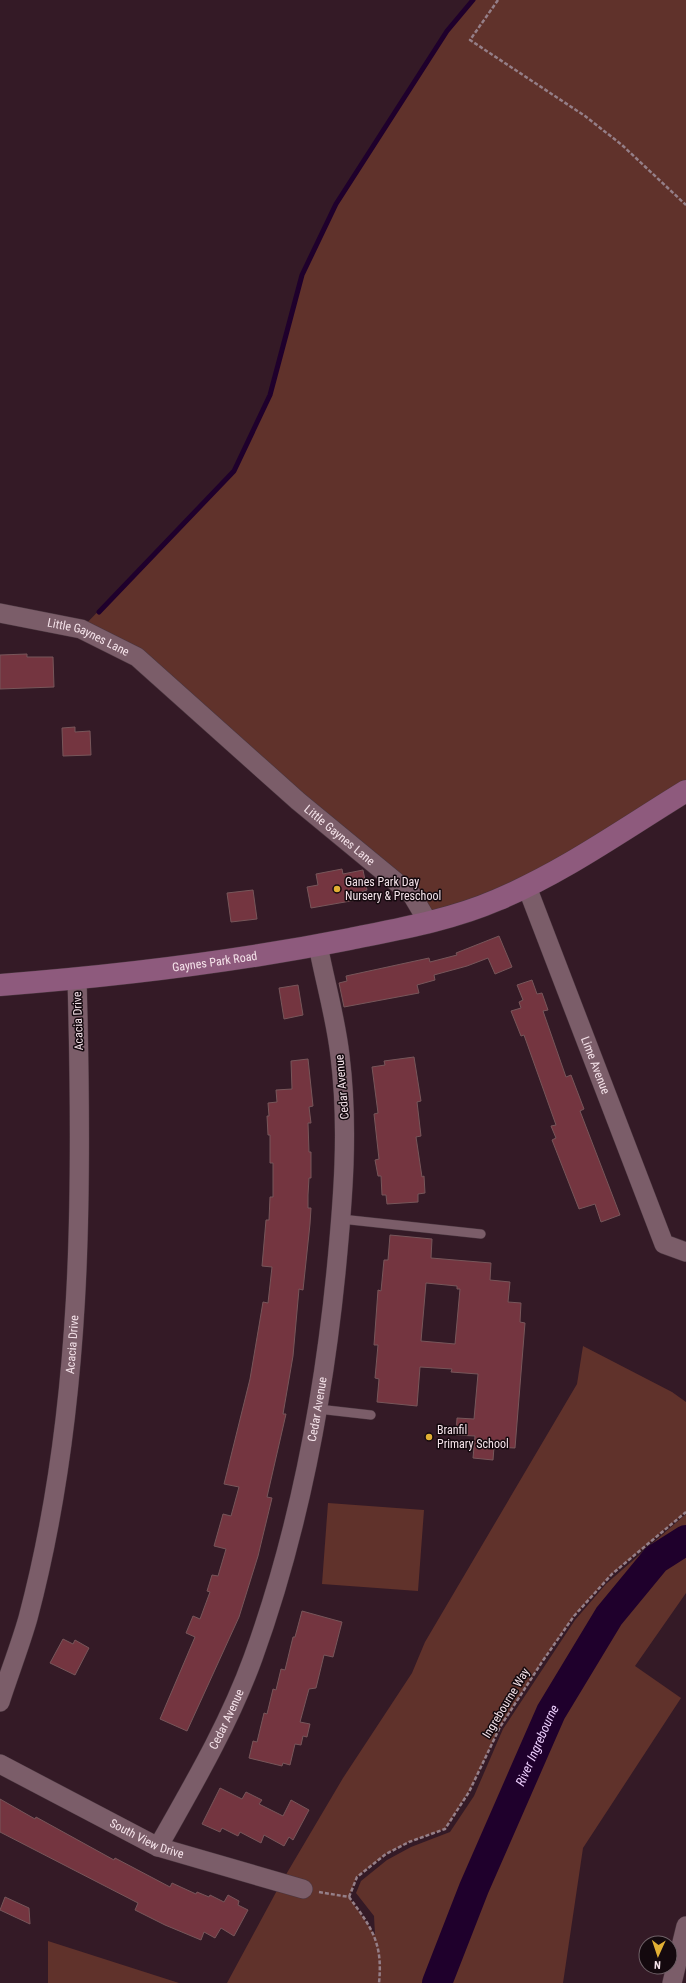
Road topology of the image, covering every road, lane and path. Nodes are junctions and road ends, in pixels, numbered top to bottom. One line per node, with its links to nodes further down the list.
1 (498, 0): 2 (path)
2 (686, 205)
3 (0, 613): 6 (street, Little Gaynes Lane)
4 (686, 791): 5 (street)
5 (527, 887): 6 (street); 12 (street, Lime Avenue)
6 (428, 922): 7 (street, Gaynes Park Road)
7 (318, 945): 8 (street, Gaynes Park Road); 10 (street, Cedar Avenue)
8 (76, 979): 9 (street, Gaynes Park Road); 16 (street, Acacia Drive)
9 (0, 985)
10 (341, 1219): 11 (lane); 13 (street, Cedar Avenue)
11 (481, 1234)
12 (686, 1252)
13 (318, 1409): 14 (lane); 18 (street, Cedar Avenue)
14 (371, 1415)
15 (686, 1512): 20 (path, Ingrebourne Way)
16 (0, 1702)
17 (0, 1764): 18 (street, South View Drive)
18 (158, 1847): 19 (street, South View Drive)
19 (303, 1889): 20 (path)
20 (349, 1897): 22 (path)
21 (686, 1926): 23 (street)
22 (379, 1983)
23 (672, 1983)

